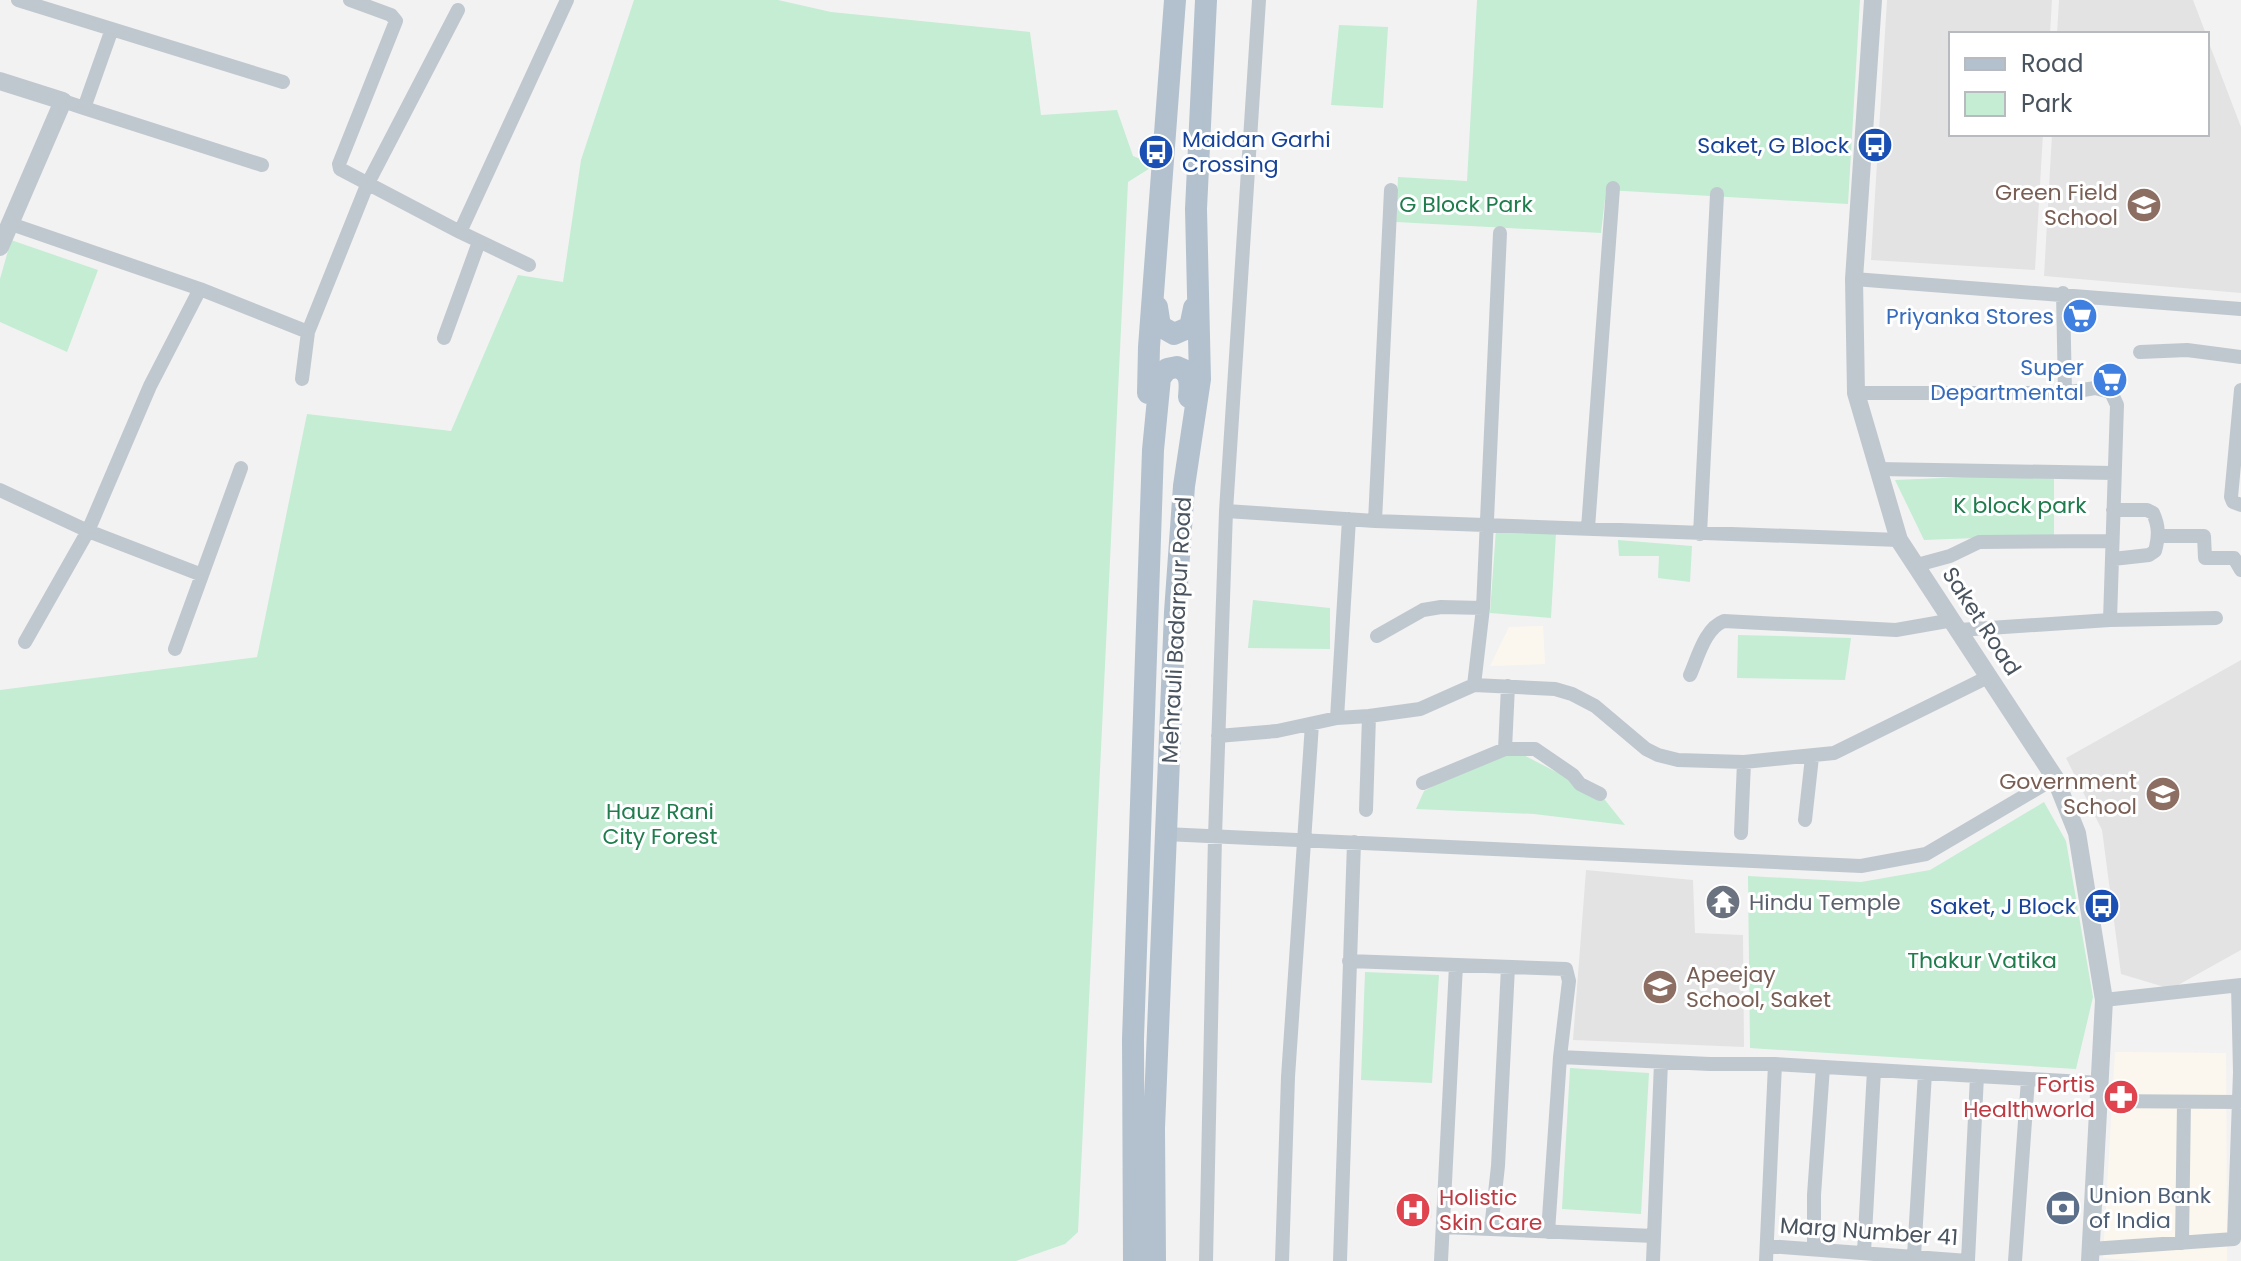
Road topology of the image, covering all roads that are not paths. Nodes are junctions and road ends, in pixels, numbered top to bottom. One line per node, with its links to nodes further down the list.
1 (18, 0): 9 (street)
2 (350, 0): 15 (street)
3 (567, 0): 21 (street)
4 (1175, 0): 24 (main road)
5 (1206, 0): 19 (main road, Mehrauli Badarpur Road)
6 (1259, 0): 48 (street)
7 (1873, 0): 27 (street, Saket Road)
8 (458, 10): 15 (street)
9 (112, 29): 11 (street); 13 (street)
10 (0, 81): 12 (street)
11 (283, 82)
12 (63, 101): 13 (street); 20 (street)
13 (84, 108): 14 (street)
14 (262, 165)
15 (367, 185): 21 (street); 31 (street)
16 (1613, 188): 52 (street)
17 (1391, 190): 50 (street)
18 (1717, 194): 54 (street)
19 (1196, 209): 24 (main road); 44 (main road, Mehrauli Badarpur Road)
20 (11, 224): 25 (street); 28 (street)
21 (460, 232): 23 (street)
22 (1500, 233): 51 (street)
23 (479, 242): 26 (street); 32 (street)
24 (1157, 246): 39 (main road)
25 (0, 247)
26 (529, 265)
27 (1854, 279): 29 (street); 36 (street, Saket Road)
28 (200, 289): 31 (street); 53 (street)
29 (2063, 293): 30 (street); 37 (street)
30 (2241, 309)
31 (308, 332): 35 (street)
32 (444, 338)
33 (2140, 352): 34 (street)
34 (2241, 357)
35 (302, 379)
36 (1856, 393): 37 (street); 42 (street, Saket Road)
37 (2065, 393): 43 (street)
38 (2241, 399): 40 (street)
39 (1153, 450): 44 (main road); 117 (main road, Mehrauli Badarpur Road)
40 (2238, 462): 46 (street)
41 (241, 468): 61 (street)
42 (1878, 469): 43 (street); 56 (street, Saket Road)
43 (2113, 473): 47 (street)
44 (1184, 486): 86 (main road, Mehrauli Badarpur Road)
45 (0, 490): 53 (street)
46 (2241, 505)
47 (2113, 510): 55 (street); 57 (street)
48 (1226, 511): 49 (street); 76 (street)
49 (1349, 519): 50 (street); 74 (street)
50 (1375, 521): 51 (street)
51 (1485, 525): 52 (street); 62 (street)
52 (1588, 528): 54 (street)
53 (88, 531): 61 (street); 67 (street)
54 (1700, 534): 56 (street)
55 (2159, 536): 58 (street); 60 (street)
56 (1899, 540): 59 (street, Saket Road)
57 (2112, 541): 58 (street); 59 (street)
58 (2113, 559): 64 (street)
59 (1917, 565): 65 (street, Saket Road)
60 (2241, 570)
61 (202, 575): 68 (street)
62 (1483, 608): 66 (street); 71 (street)
63 (2216, 618): 64 (street)
64 (2110, 620): 65 (street)
65 (1956, 625): 69 (street); 70 (street, Saket Road)
66 (1377, 636)
67 (25, 642)
68 (175, 649)
69 (1690, 675)
70 (1990, 676): 78 (street); 80 (street, Saket Road)
71 (1474, 685): 72 (street); 73 (street)
72 (1508, 686): 77 (street); 79 (street)
73 (1369, 716): 74 (street); 83 (street)
74 (1337, 718): 75 (street)
75 (1312, 724): 76 (street); 88 (street)
76 (1218, 736): 87 (street)
77 (1505, 749): 81 (street); 82 (street)
78 (1812, 757): 79 (street); 84 (street)
79 (1744, 762): 85 (street)
80 (2055, 778): 89 (street); 94 (street, Saket Road)
81 (1423, 783)
82 (1600, 794)
83 (1366, 810)
84 (1805, 820)
85 (1741, 833)
86 (1165, 834): 87 (street); 118 (main road, Mehrauli Badarpur Road)
87 (1215, 836): 88 (street); 119 (street)
88 (1305, 838): 89 (street); 120 (street)
89 (1354, 842): 90 (street)
90 (1349, 961): 91 (street); 121 (street)
91 (1456, 965): 92 (street); 106 (street)
92 (1508, 967): 95 (street); 107 (street)
93 (2239, 986): 94 (street); 105 (street)
94 (2104, 1000): 103 (street, Saket Road)
95 (1560, 1057): 96 (street); 108 (street)
96 (1661, 1062): 97 (street); 109 (street)
97 (1775, 1064): 98 (street); 113 (street, Marg Number 41)
98 (1823, 1067): 99 (street); 111 (street)
99 (1874, 1070): 100 (street); 112 (street)
100 (1925, 1073): 101 (street); 115 (street)
101 (1977, 1076): 102 (street); 116 (street, Marg Number 41)
102 (2028, 1079): 103 (street); 124 (street)
103 (2100, 1092): 104 (street); 114 (street, Saket Road)
104 (2184, 1102): 105 (street); 110 (street)
105 (2239, 1102): 110 (street)
106 (1443, 1227): 107 (street); 122 (street)
107 (1491, 1229): 108 (street)
108 (1548, 1232): 109 (street)
109 (1654, 1236): 123 (street)
110 (2182, 1243): 114 (street)
111 (1814, 1249): 112 (street, Marg Number 41); 113 (street, Marg Number 41)
112 (1864, 1252): 115 (street, Marg Number 41)
113 (1766, 1253)
114 (2091, 1255)
115 (1914, 1256): 116 (street, Marg Number 41)
116 (1968, 1260)
117 (1134, 1261)
118 (1155, 1261)
119 (1206, 1261)
120 (1282, 1261)
121 (1340, 1261)
122 (1441, 1261)
123 (1653, 1261)
124 (2015, 1261)

